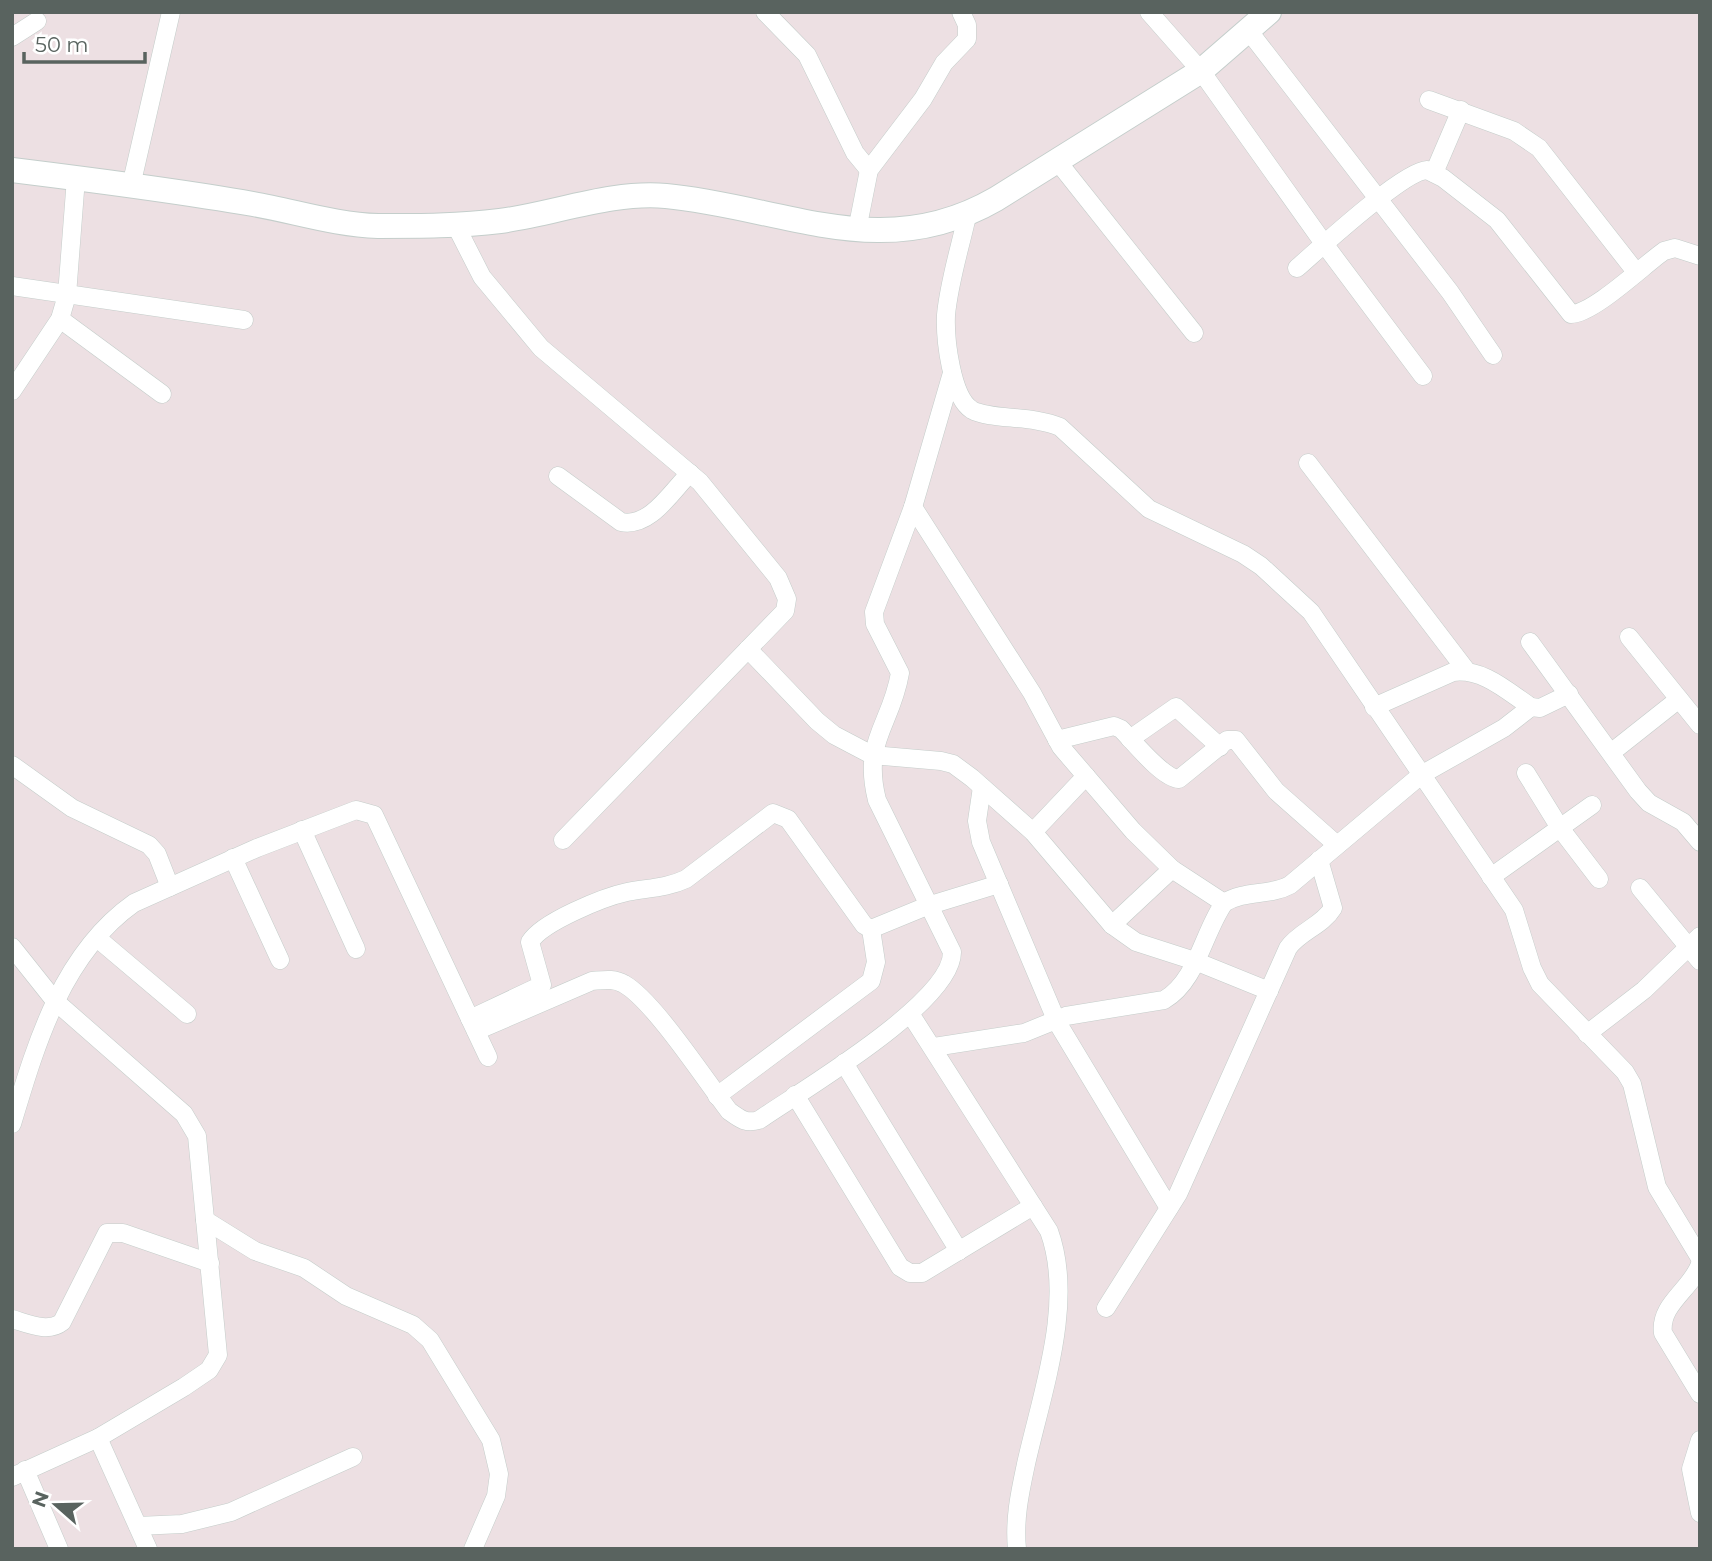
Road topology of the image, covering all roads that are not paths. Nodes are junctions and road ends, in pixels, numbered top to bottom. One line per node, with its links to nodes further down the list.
1 (171, 12): 17 (street)
2 (765, 12): 14 (street)
3 (961, 12): 14 (street)
4 (1149, 12): 9 (street)
5 (1269, 12): 7 (street)
6 (37, 21): 8 (street)
7 (1248, 30): 9 (street); 18 (street)
8 (12, 37)
9 (1201, 71): 12 (street); 22 (street)
10 (1429, 100): 11 (street)
11 (1461, 110): 15 (street); 25 (street)
12 (1058, 162): 19 (street); 30 (street)
13 (12, 170): 16 (street)
14 (869, 170): 21 (street)
15 (1434, 173): 18 (street); 25 (street)
16 (76, 178): 17 (street); 27 (street)
17 (131, 186): 20 (street)
18 (1378, 201): 22 (street); 31 (street)
19 (967, 216): 21 (street); 32 (street)
20 (455, 224): 21 (street); 37 (street)
21 (858, 230)
22 (1325, 245): 24 (street); 33 (street)
23 (1700, 257): 25 (street)
24 (1297, 268)
25 (1636, 272)
26 (12, 286): 27 (street)
27 (67, 295): 28 (street); 29 (street)
28 (60, 319): 34 (street); 35 (street)
29 (244, 320)
30 (1195, 333)
31 (1493, 355)
32 (952, 373): 39 (street); 46 (street)
33 (1423, 376)
34 (12, 391)
35 (162, 394)
36 (1308, 463): 43 (street)
37 (690, 473): 38 (street); 42 (street)
38 (558, 476)
39 (913, 507): 50 (street); 53 (street)
40 (1629, 637): 45 (street)
41 (1531, 642): 44 (street)
42 (748, 649): 53 (street); 63 (street)
43 (1466, 670): 46 (street); 47 (street)
44 (1569, 694): 47 (street); 52 (street)
45 (1679, 699): 48 (street); 52 (street)
46 (1374, 707): 56 (street)
47 (1531, 707): 56 (street)
48 (1700, 725)
49 (1130, 739): 50 (street); 51 (street); 51 (street)
50 (1057, 740): 57 (street)
51 (1220, 747): 65 (street)
52 (1612, 752): 64 (street)
53 (872, 755): 58 (street); 75 (street)
54 (12, 765): 72 (street)
55 (1526, 773): 60 (street)
56 (1421, 775): 65 (street); 69 (street)
57 (1086, 776): 62 (street); 68 (street)
58 (982, 787): 62 (street); 71 (street)
59 (1592, 805): 60 (street)
60 (1560, 828): 69 (street); 70 (street)
61 (302, 831): 66 (street); 80 (street); 89 (street)
62 (1033, 832): 76 (street)
63 (563, 840)
64 (1700, 842)
65 (1337, 845): 67 (street)
66 (233, 858): 72 (street); 82 (street)
67 (1319, 860): 74 (street); 84 (street)
68 (1172, 869): 74 (street); 76 (street)
69 (1492, 877): 90 (street)
70 (1600, 879)
71 (999, 884): 75 (street); 88 (street)
72 (170, 887): 78 (street)
73 (1640, 888): 81 (street)
74 (1224, 903): 83 (street)
75 (927, 906): 77 (street); 87 (street)
76 (1112, 925): 83 (street)
77 (871, 929): 89 (street); 95 (street)
78 (97, 938): 85 (street); 86 (street)
79 (12, 947): 85 (street)
80 (356, 948)
81 (1696, 948): 90 (street)
82 (280, 960)
83 (1195, 961): 84 (street); 88 (street)
84 (1269, 991): 98 (street)
85 (55, 1001): 96 (street); 99 (street)
86 (187, 1014)
87 (911, 1014): 91 (street); 93 (street)
88 (1057, 1022): 91 (street); 98 (street)
89 (473, 1025): 92 (street); 95 (street)
90 (1587, 1034): 101 (street)
91 (934, 1047): 97 (street)
92 (488, 1056)
93 (844, 1063): 94 (street); 100 (street)
94 (795, 1095): 95 (street); 100 (street)
95 (718, 1096)
96 (12, 1124)
97 (1034, 1206): 100 (street); 116 (street)
98 (1169, 1208): 104 (street)
99 (205, 1220): 102 (street); 115 (street)
100 (959, 1251)
101 (1700, 1258)
102 (210, 1263): 105 (street); 107 (street)
103 (1700, 1264): 106 (street)
104 (1106, 1308)
105 (12, 1319)
106 (1700, 1394)
107 (98, 1438): 110 (street); 112 (street)
108 (1700, 1440): 111 (street)
109 (353, 1457): 112 (street)
110 (19, 1474): 113 (street)
111 (1700, 1513)
112 (138, 1526): 114 (street)
113 (59, 1549)
114 (148, 1549)
115 (473, 1549)
116 (1017, 1549)

